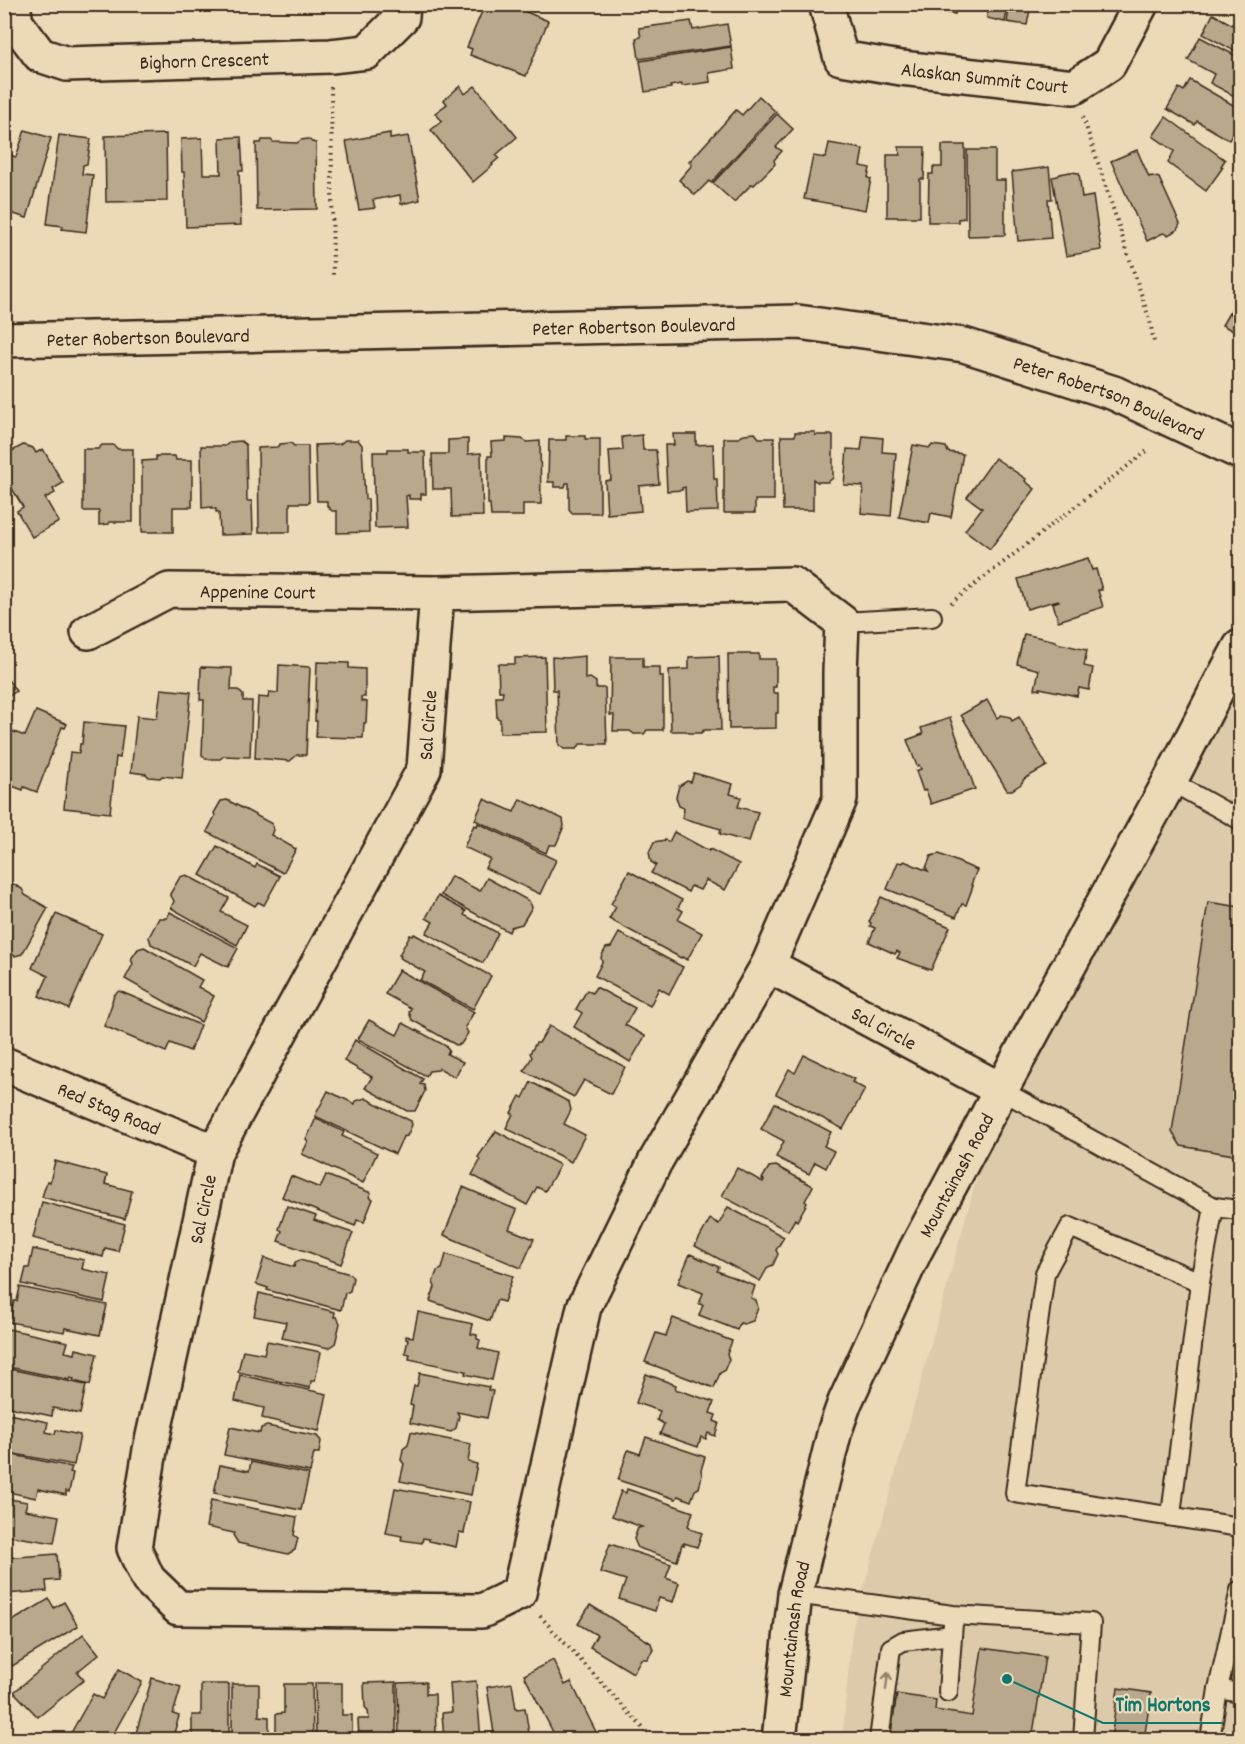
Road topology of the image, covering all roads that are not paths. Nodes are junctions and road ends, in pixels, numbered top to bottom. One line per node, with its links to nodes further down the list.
1 (12, 4): 2 (street, Bighorn Crescent)
2 (404, 4)
3 (826, 4): 4 (street, Alaskan Summit Court)
4 (1141, 4)
5 (4, 340): 6 (street, Peter Robertson Boulevard)
6 (1240, 452)
7 (437, 593): 9 (street); 10 (street, Appenine Court); 17 (street, Sal Circle)
8 (932, 617): 9 (lane)
9 (842, 622): 14 (street)
10 (88, 632)
11 (1240, 647): 12 (street, Mountainash Road)
12 (1170, 781): 13 (lane); 16 (street, Mountainash Road)
13 (1240, 820)
14 (768, 965): 16 (street, Sal Circle); 17 (street, Sal Circle)
15 (4, 1064): 17 (street, Red Stag Road)
16 (1001, 1090): 18 (lane); 24 (street, Mountainash Road)
17 (214, 1152)
18 (1214, 1206): 19 (lane); 20 (lane)
19 (1240, 1210)
20 (1200, 1282): 21 (lane); 21 (lane)
21 (1171, 1515): 22 (lane)
22 (1240, 1527)
23 (1240, 1590): 27 (lane)
24 (795, 1594): 25 (lane); 30 (street, Mountainash Road)
25 (953, 1616): 26 (lane); 32 (lane)
26 (952, 1635): 28 (lane); 31 (lane, one-way to 26)
27 (1218, 1689): 29 (lane); 33 (lane)
28 (948, 1692)
29 (1240, 1693)
30 (779, 1740)
31 (879, 1740)
32 (1083, 1740)
33 (1210, 1740)

